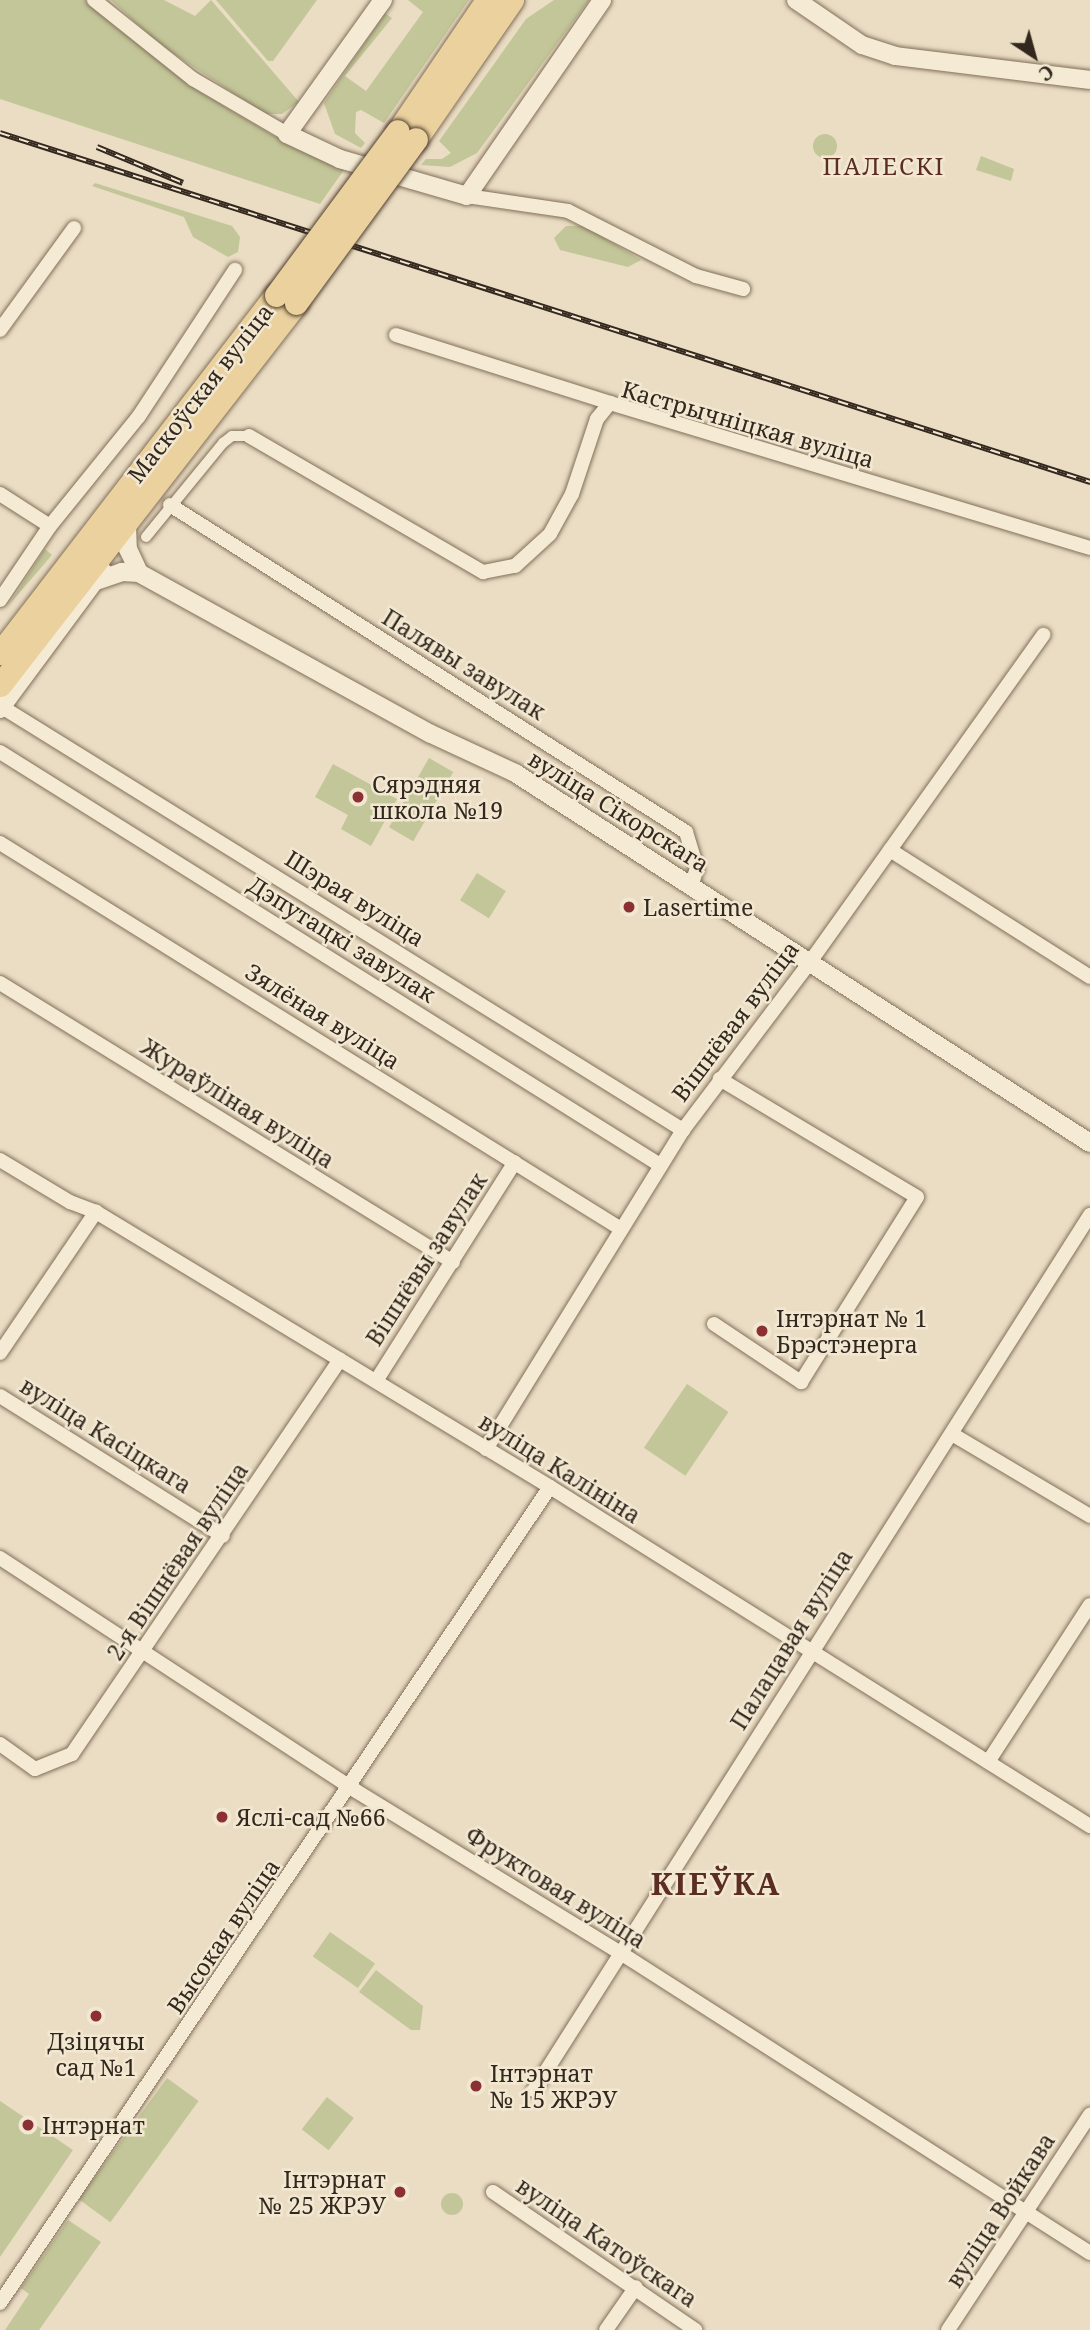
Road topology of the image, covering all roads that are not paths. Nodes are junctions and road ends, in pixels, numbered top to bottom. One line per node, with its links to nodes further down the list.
1 (94, 0): 8 (street)
2 (383, 0): 8 (street)
3 (487, 0): 9 (main road)
4 (512, 0): 9 (main road)
5 (602, 0): 10 (street)
6 (796, 0): 7 (street)
7 (1090, 80)
8 (288, 134): 10 (street)
9 (407, 135): 14 (main road, Маскоўская вуліца, bridge)
10 (467, 195): 13 (street)
11 (74, 228): 15 (street)
12 (235, 271): 21 (street, Маскоўская вуліца)
13 (743, 289)
14 (286, 299): 22 (main road, Маскоўская вуліца); 27 (main road, Маскоўская вуліца)
15 (0, 330)
16 (396, 335): 17 (street)
17 (610, 403): 18 (street, Кастрычніцкая вуліца); 23 (street, Кастрычніцкая вуліца)
18 (249, 436): 20 (street, Кастрычніцкая вуліца)
19 (0, 494): 21 (street)
20 (170, 505): 22 (street, Кастрычніцкая вуліца); 35 (street, Палявы завулак)
21 (50, 526): 26 (street, Маскоўская вуліца)
22 (137, 531): 24 (street); 25 (street, Маскоўская вуліца); 31 (main road, Маскоўская вуліца)
23 (1090, 548)
24 (139, 573): 25 (street); 35 (street, вуліца Сікорскага)
25 (96, 581): 31 (street, Маскоўская вуліца)
26 (0, 600)
27 (29, 610): 29 (main road); 30 (main road, Маскоўская вуліца)
28 (1042, 635): 34 (street, Вішнёвая вуліца)
29 (0, 640)
30 (0, 653)
31 (1, 700): 40 (street, Шэрая вуліца)
32 (0, 752): 44 (street, Дэпутацкі завулак)
33 (0, 843): 43 (street, Зялёная вуліца)
34 (890, 850): 36 (street, Вішнёвая вуліца); 37 (street)
35 (691, 886): 36 (street, вуліца Сікорскага)
36 (810, 962): 39 (street, Вішнёвая вуліца); 41 (street, вуліца Сікорскага)
37 (1090, 977)
38 (0, 983): 48 (street, Жураўліная вуліца)
39 (720, 1079): 40 (street, Вішнёвая вуліца); 49 (street)
40 (683, 1130): 44 (street, Вішнёвая вуліца)
41 (1090, 1143)
42 (0, 1160): 45 (street, вуліца Калініна)
43 (515, 1162): 47 (street, Зялёная вуліца); 48 (street, Вішнёвы завулак)
44 (660, 1165): 47 (street, Вішнёвая вуліца)
45 (96, 1212): 50 (street); 51 (street, вуліца Калініна)
46 (1090, 1215): 54 (street, Палацавая вуліца)
47 (621, 1229): 55 (street, Вішнёвая вуліца)
48 (453, 1262): 52 (street, Вішнёвы завулак)
49 (714, 1324)
50 (0, 1353)
51 (340, 1359): 52 (street, вуліца Калініна); 58 (street, 2-я Вішнёвая вуліца)
52 (376, 1381): 55 (street, вуліца Калініна)
53 (0, 1395): 58 (street, вуліца Касіцкага)
54 (952, 1434): 57 (street); 62 (street, Палацавая вуліца)
55 (486, 1449): 56 (street, вуліца Калініна)
56 (550, 1487): 62 (street, вуліца Калініна); 65 (street, Высокая вуліца)
57 (1090, 1516)
58 (223, 1536): 61 (street, 2-я Вішнёвая вуліца)
59 (0, 1558): 61 (street, Фруктовая вуліца)
60 (1090, 1605): 64 (street)
61 (144, 1651): 63 (street, 2-я Вішнёвая вуліца); 65 (street, Фруктовая вуліца)
62 (811, 1652): 64 (street, вуліца Калініна); 67 (street, Палацавая вуліца)
63 (0, 1744)
64 (988, 1762): 66 (street, вуліца Калініна)
65 (350, 1787): 67 (street, Фруктовая вуліца); 74 (street, Высокая вуліца)
66 (1090, 1825)
67 (619, 1952): 68 (street, Палацавая вуліца); 71 (street, Фруктовая вуліца)
68 (534, 2090)
69 (1090, 2115): 71 (street, вуліца Войкава)
70 (493, 2192): 73 (street, вуліца Катоўскага)
71 (1027, 2212): 72 (street, Фруктовая вуліца); 77 (street, вуліца Войкава)
72 (1090, 2253)
73 (636, 2287): 75 (street); 76 (street, вуліца Катоўскага)
74 (0, 2302)
75 (606, 2330)
76 (695, 2330)
77 (948, 2330)

